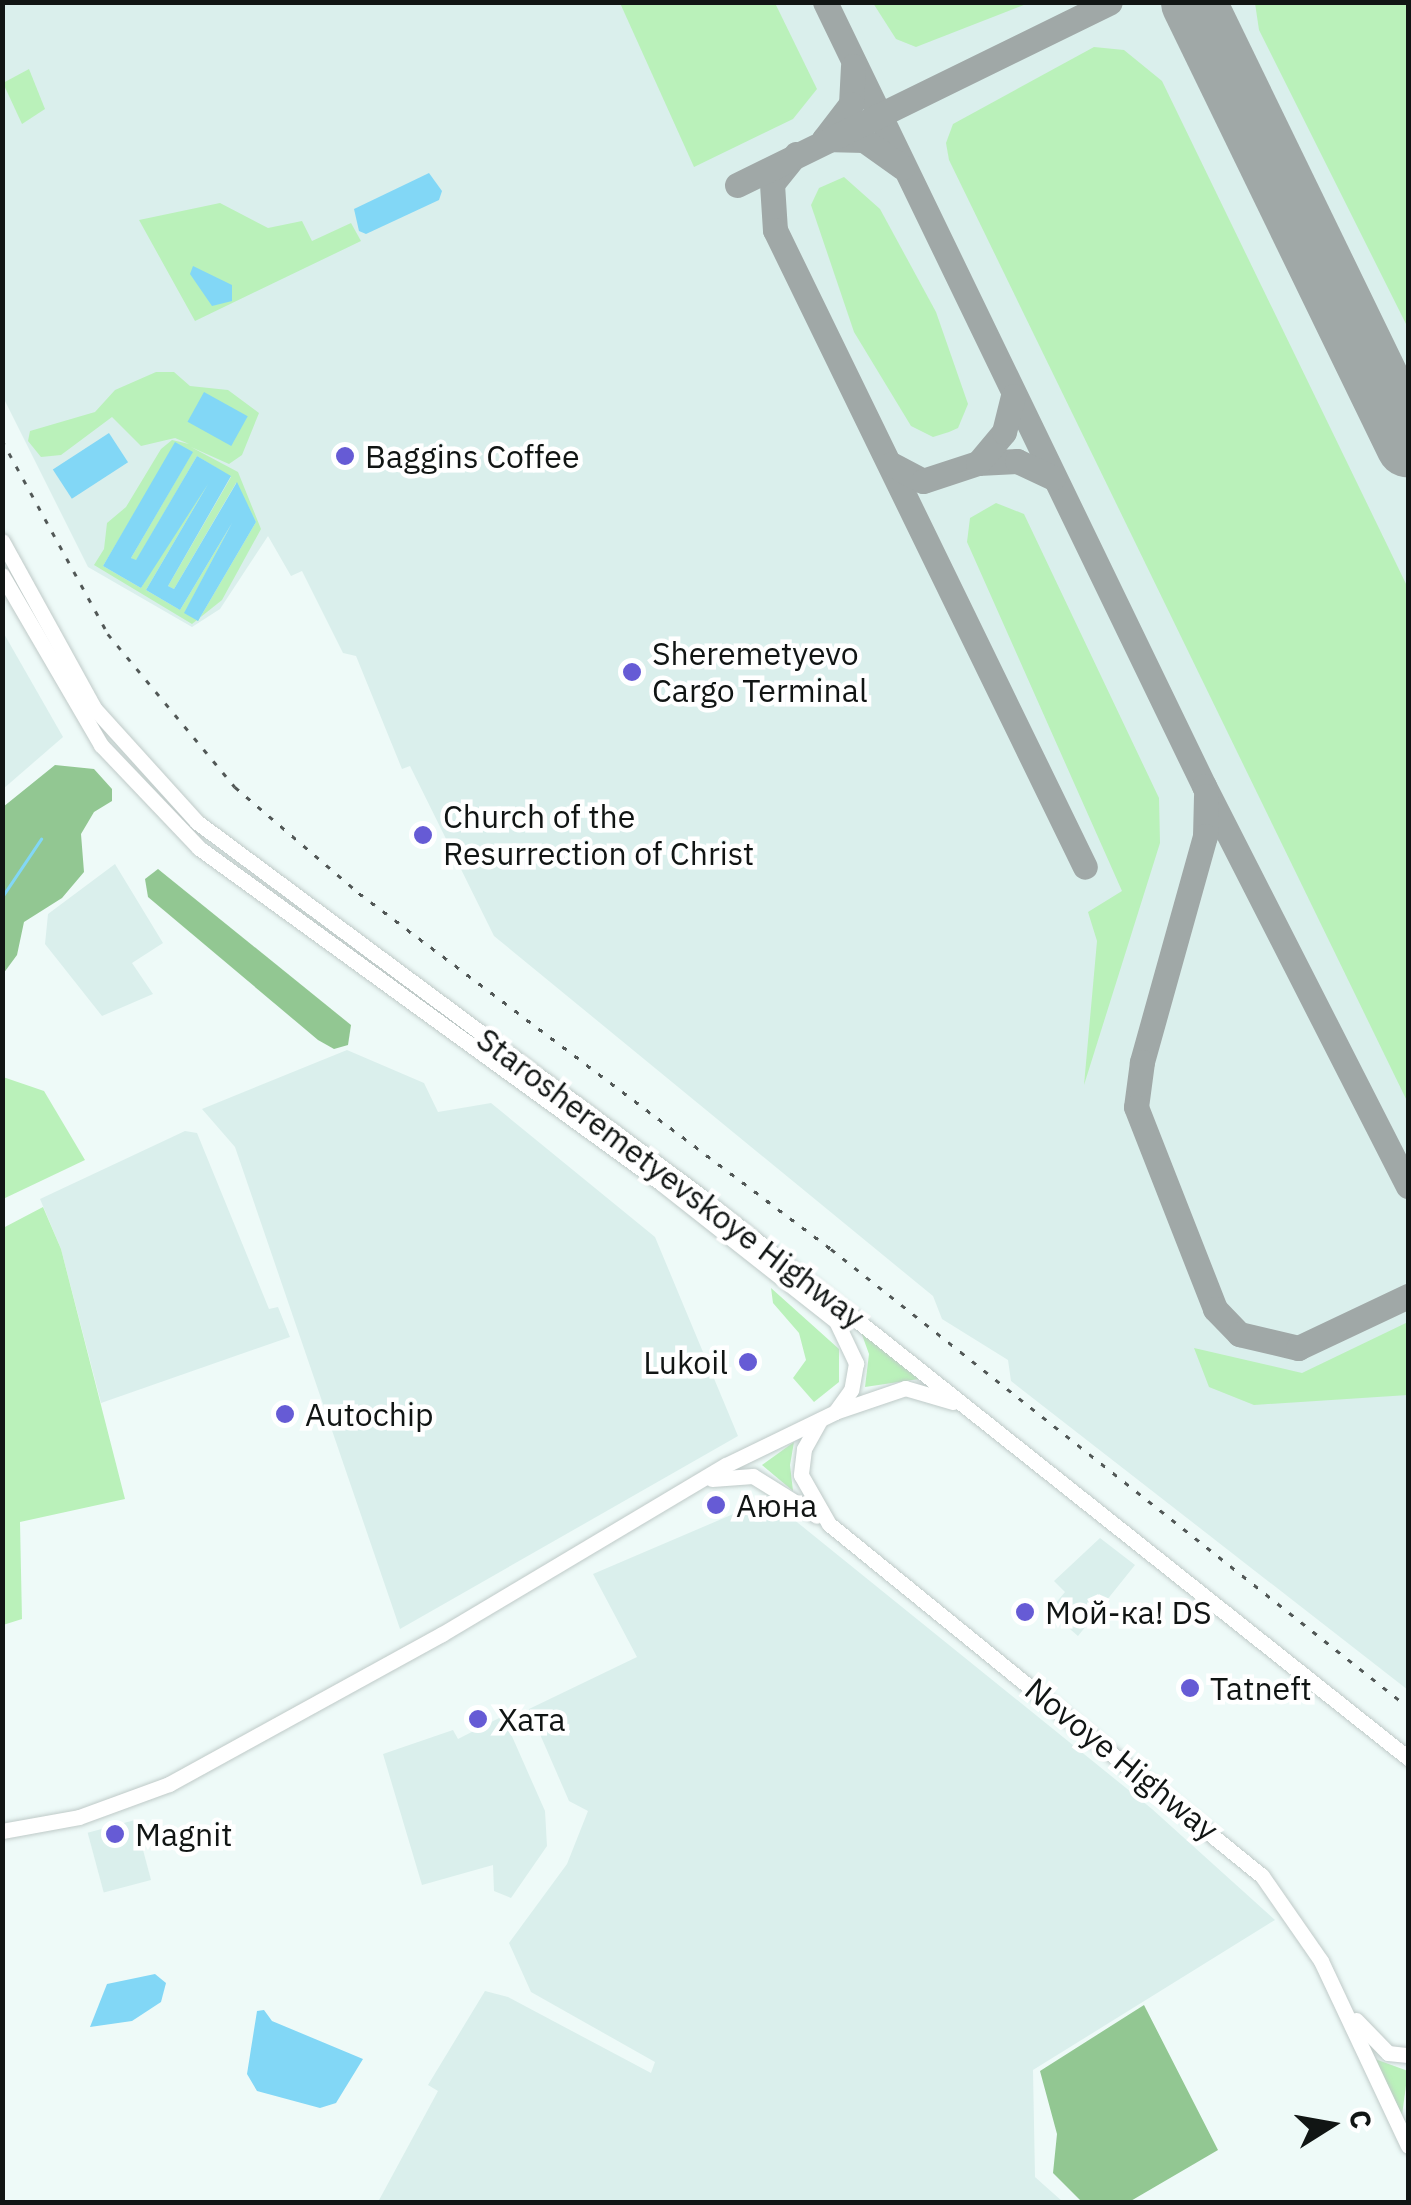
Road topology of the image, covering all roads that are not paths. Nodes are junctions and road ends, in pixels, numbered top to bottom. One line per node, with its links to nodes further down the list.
1 (2, 540): 4 (main road, Starosheremetyevskoye Highway)
2 (2, 575): 3 (main road, Starosheremetyevskoye Highway)
3 (835, 1412): 4 (main road); 5 (main road)
4 (980, 1415): 8 (main road, Starosheremetyevskoye Highway)
5 (820, 1420): 6 (main road); 7 (main road, Novoye Highway)
6 (703, 1482): 7 (main road); 9 (main road)
7 (828, 1524): 10 (main road, Novoye Highway)
8 (1408, 1758)
9 (2, 1831)
10 (1342, 2000): 11 (main road); 12 (main road, Novoye Highway)
11 (1408, 2055)
12 (1408, 2146)

